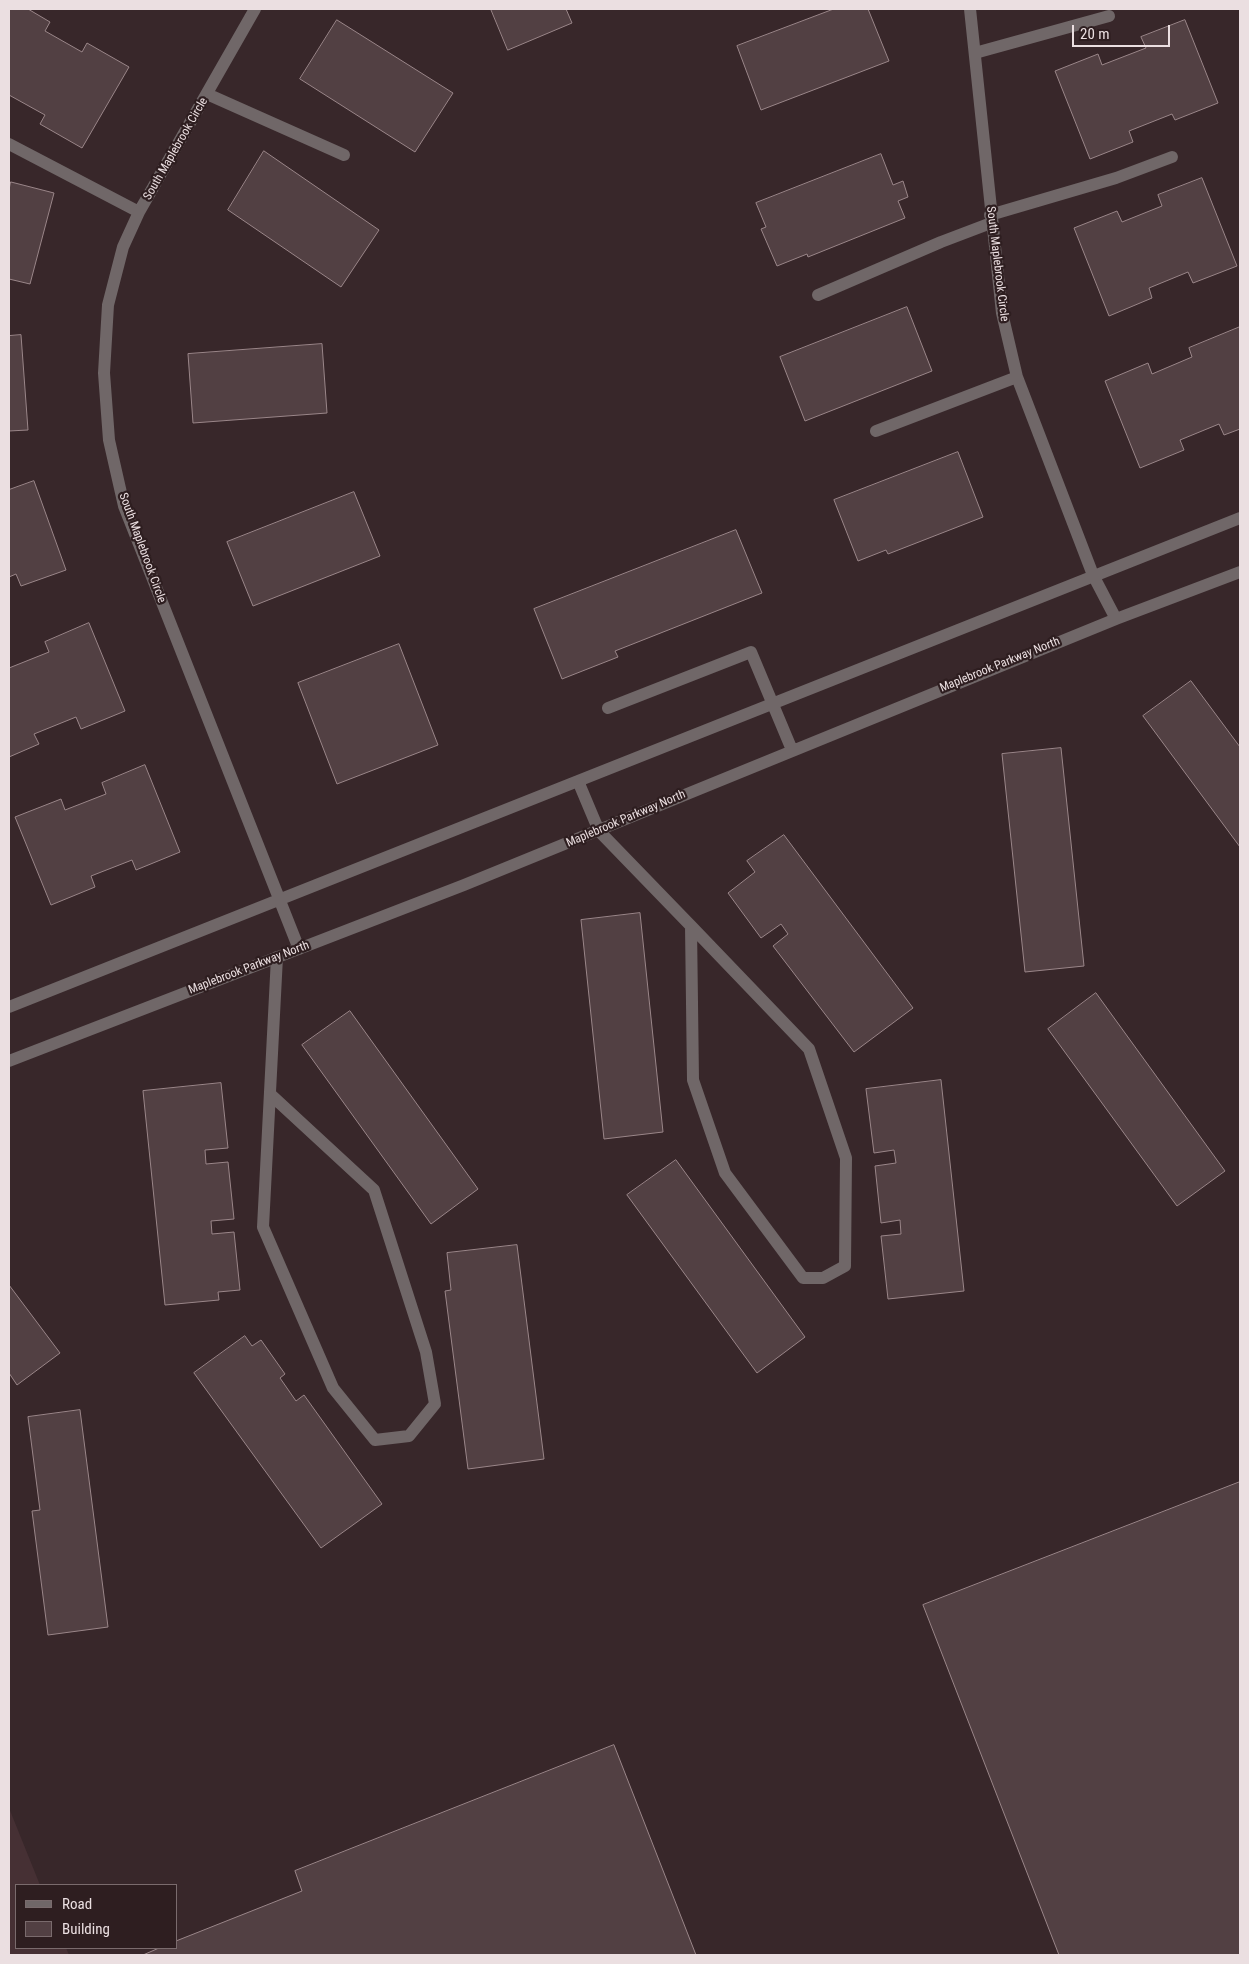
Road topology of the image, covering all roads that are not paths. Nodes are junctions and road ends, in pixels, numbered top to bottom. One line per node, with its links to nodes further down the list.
1 (255, 9): 5 (street, South Maplebrook Circle)
2 (970, 9): 4 (street, South Maplebrook Circle)
3 (1109, 16): 4 (street)
4 (975, 53): 10 (street, South Maplebrook Circle)
5 (207, 94): 7 (street); 9 (street, South Maplebrook Circle)
6 (9, 144): 9 (street)
7 (344, 155)
8 (1172, 157): 10 (street)
9 (139, 212): 23 (street, South Maplebrook Circle)
10 (991, 219): 11 (street); 12 (street, South Maplebrook Circle)
11 (818, 295)
12 (1017, 377): 13 (street); 16 (street, South Maplebrook Circle)
13 (876, 431)
14 (1240, 518): 16 (street)
15 (1240, 572): 17 (street, Maplebrook Parkway North)
16 (1093, 575): 17 (street, South Maplebrook Circle); 18 (street)
17 (1116, 619): 20 (street, Maplebrook Parkway North)
18 (773, 703): 19 (street); 20 (street); 21 (street)
19 (608, 708)
20 (792, 750): 22 (street, Maplebrook Parkway North)
21 (578, 781): 22 (street); 23 (street)
22 (599, 831): 24 (street); 25 (street, Maplebrook Parkway North)
23 (280, 901): 25 (street, South Maplebrook Circle); 27 (street)
24 (691, 926): 24 (street)
25 (300, 949): 26 (street, Maplebrook Parkway North)
26 (277, 957): 28 (street, Maplebrook Parkway North); 29 (street)
27 (9, 1007)
28 (9, 1061)
29 (270, 1094): 29 (street)

